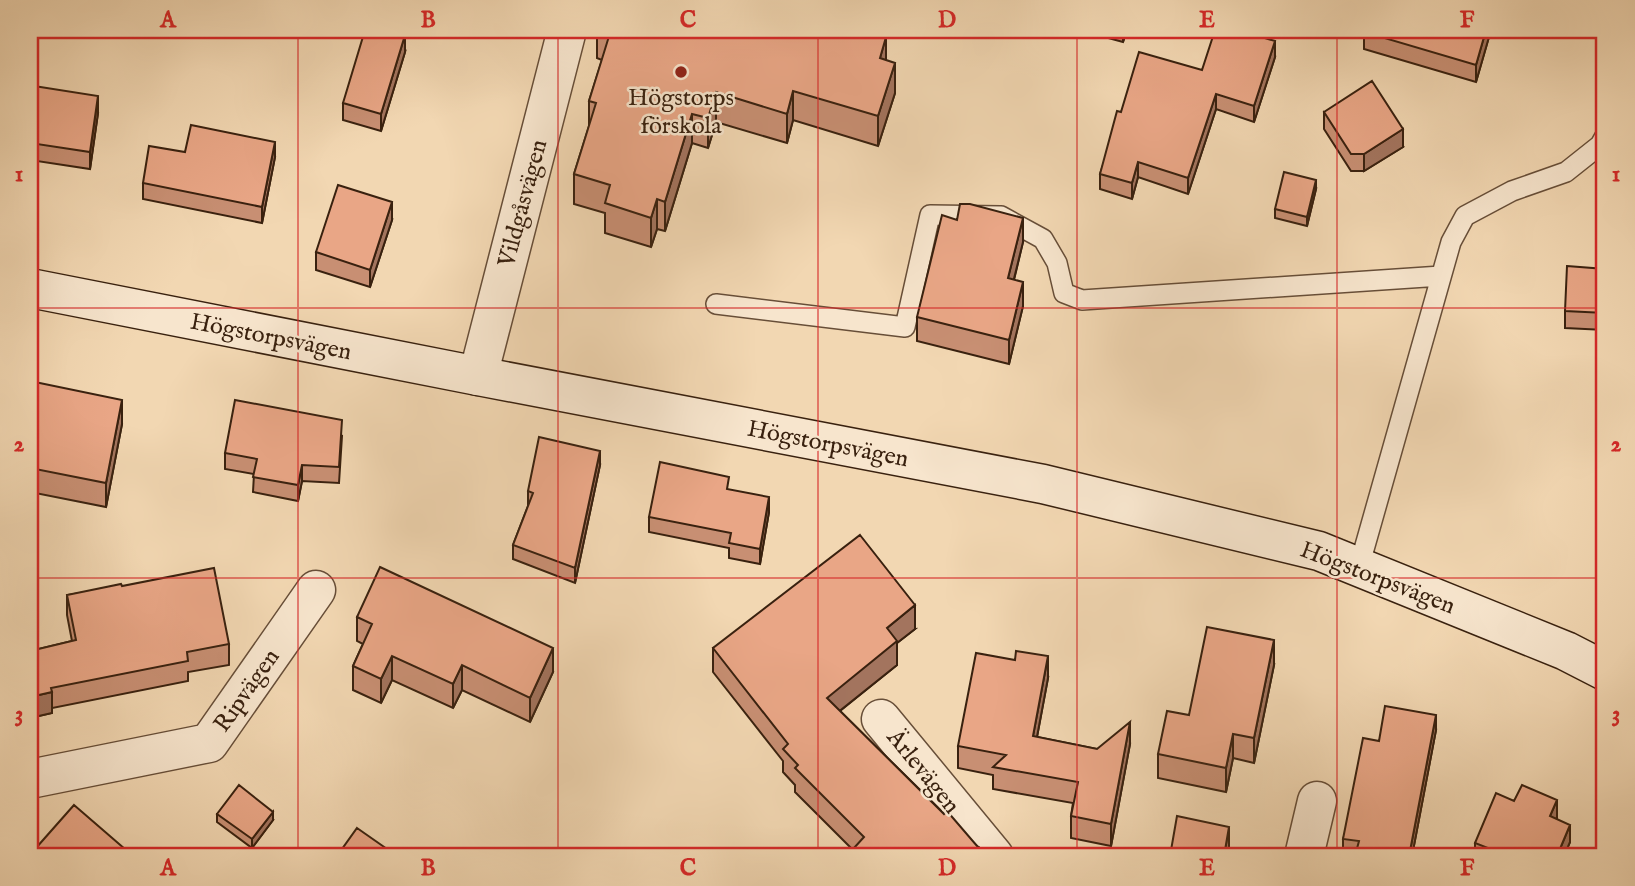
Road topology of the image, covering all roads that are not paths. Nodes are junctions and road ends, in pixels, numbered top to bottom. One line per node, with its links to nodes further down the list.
1 (567, 30): 6 (street, Vildgåsvägen)
2 (1605, 136): 3 (lane)
3 (1441, 276): 5 (lane); 7 (lane)
4 (30, 288): 6 (street, Högstorpsvägen)
5 (716, 304)
6 (478, 376): 7 (street, Högstorpsvägen)
7 (1359, 567): 9 (street, Högstorpsvägen)
8 (316, 590): 11 (street, Ripvägen)
9 (1605, 671)
10 (881, 719): 13 (street, Ärlevägen)
11 (30, 779)
12 (1317, 801): 14 (street)
13 (994, 856)
14 (1304, 856)

